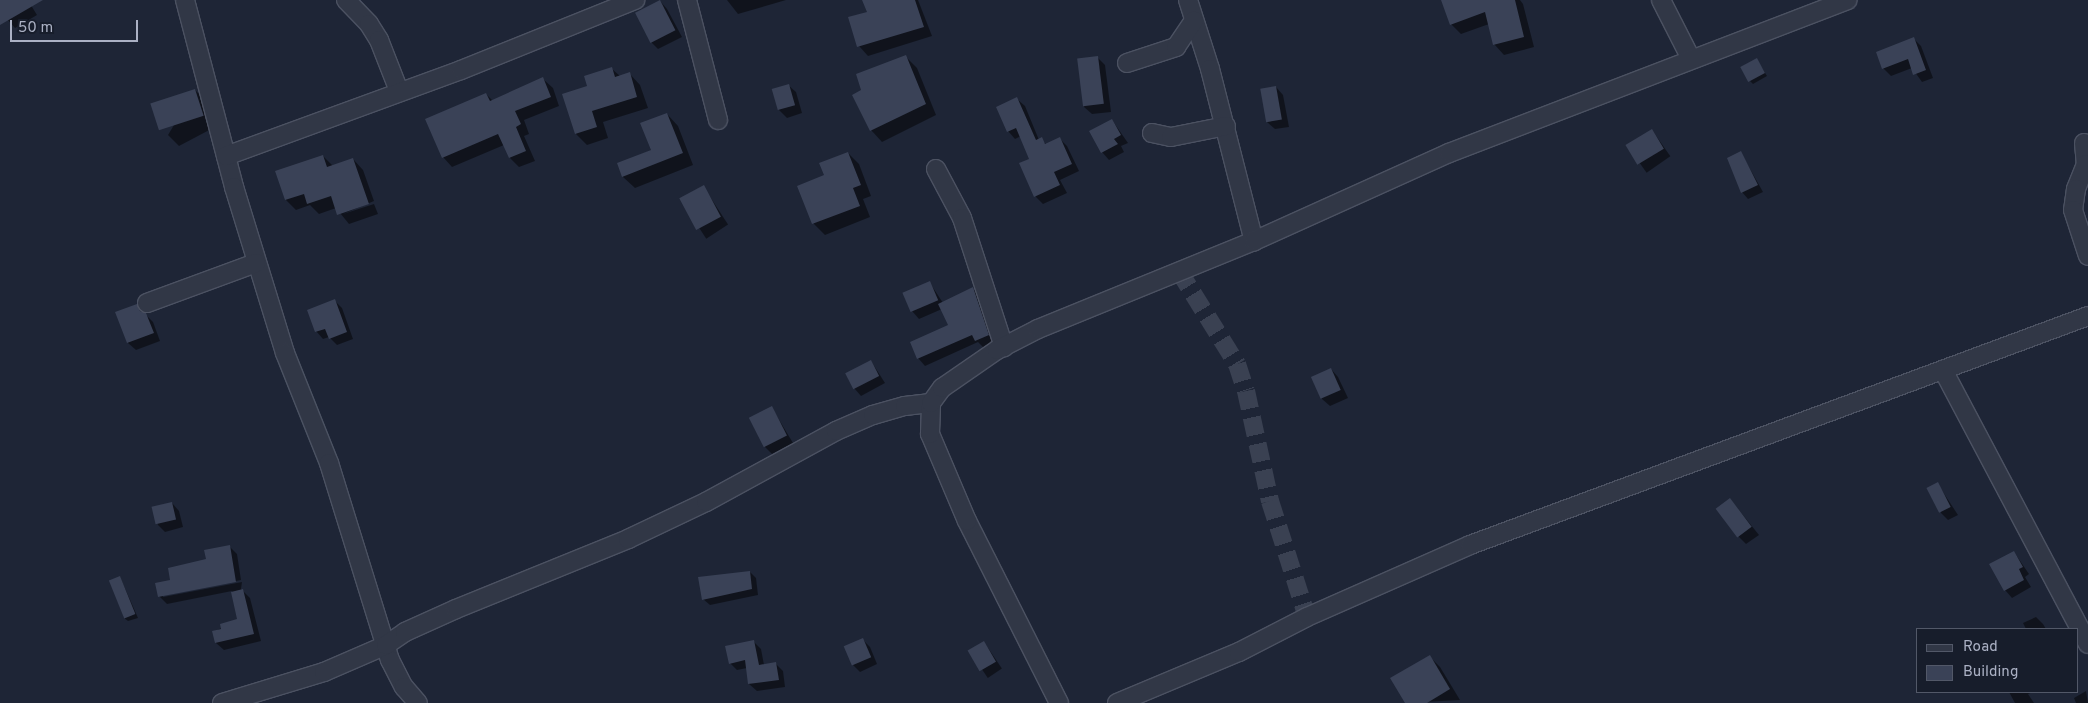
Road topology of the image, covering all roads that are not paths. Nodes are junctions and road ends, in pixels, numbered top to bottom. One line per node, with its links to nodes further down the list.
1 (185, 0): 16 (street)
2 (346, 0): 11 (street)
3 (635, 0): 11 (street)
4 (687, 0): 12 (street)
5 (1188, 0): 8 (street)
6 (1661, 0): 9 (street)
7 (1848, 0): 9 (street)
8 (1194, 20): 10 (street); 13 (street)
9 (1691, 59): 18 (street)
10 (1127, 63)
11 (400, 91): 16 (street)
12 (718, 120)
13 (1226, 126): 14 (street); 18 (street)
14 (1152, 133)
15 (2084, 143): 19 (street)
16 (226, 156): 20 (street)
17 (936, 169): 23 (street)
18 (1254, 241): 23 (street)
19 (2088, 256)
20 (256, 263): 21 (street); 27 (street)
21 (147, 303)
22 (2088, 316): 24 (street)
23 (1004, 347): 25 (street)
24 (1943, 370): 26 (street); 31 (street)
25 (931, 403): 27 (street); 30 (street)
26 (2088, 644)
27 (386, 645): 28 (street); 29 (street)
28 (222, 703)
29 (418, 703)
30 (1059, 703)
31 (1117, 703)

